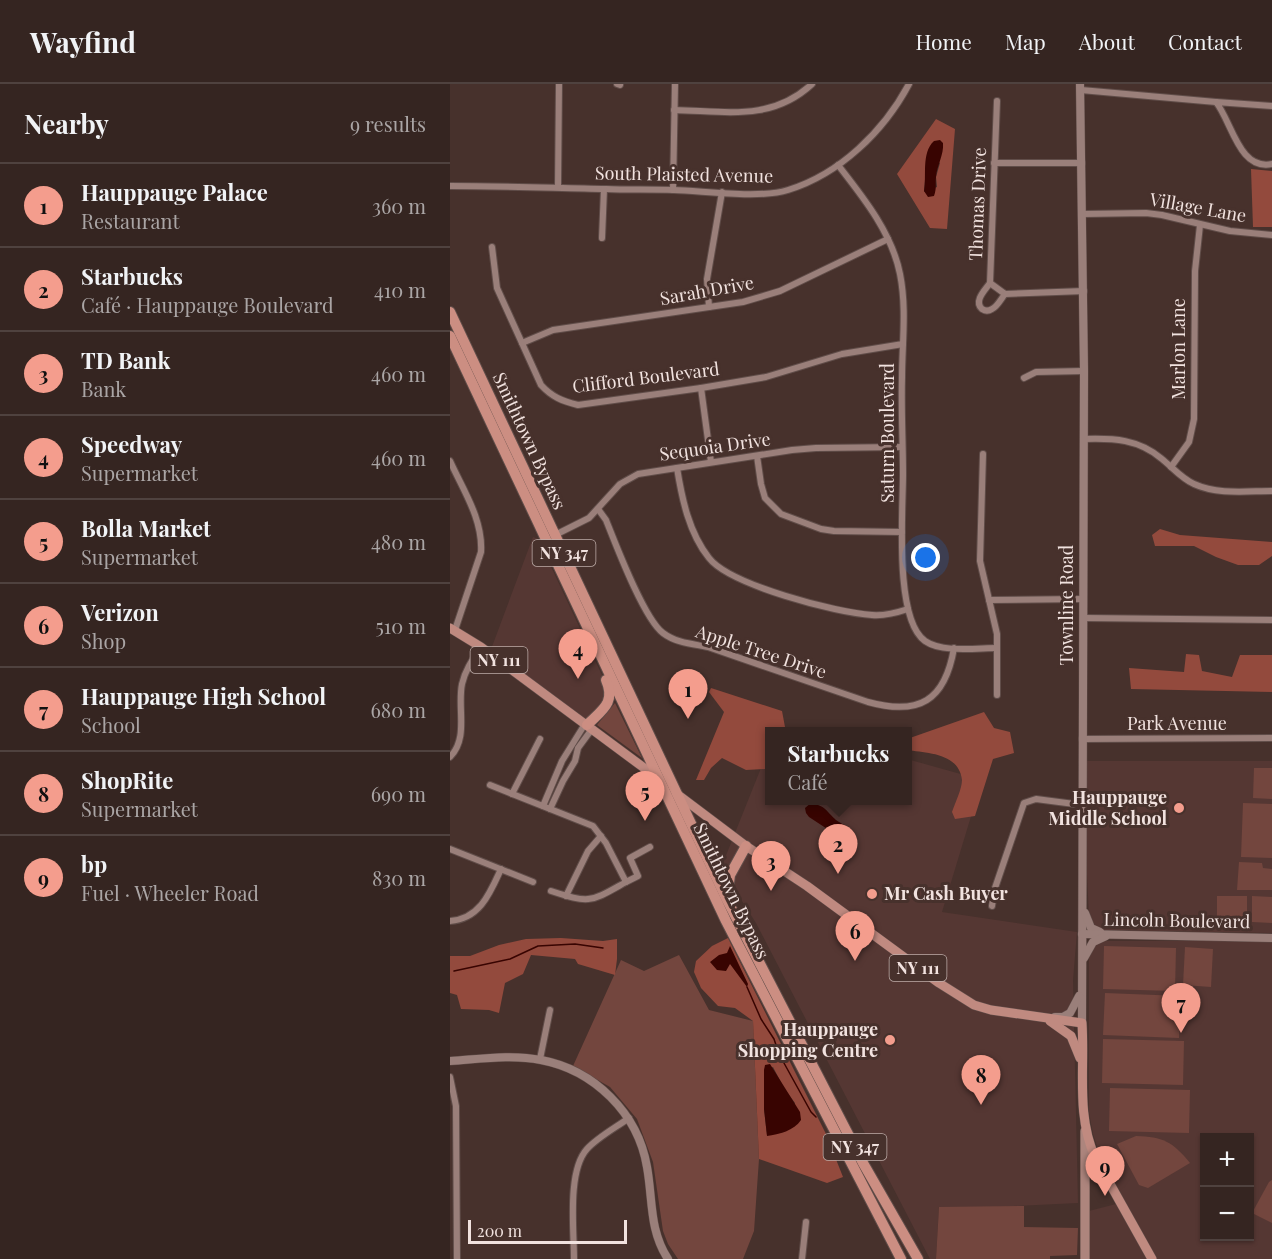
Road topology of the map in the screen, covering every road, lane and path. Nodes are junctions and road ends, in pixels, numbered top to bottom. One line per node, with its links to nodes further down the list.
1 (559, 84): 15 (street)
2 (675, 84): 9 (street)
3 (812, 84): 9 (street)
4 (909, 84): 13 (street, South Plaisted Avenue)
5 (1080, 87): 7 (street); 11 (street, Townline Road)
6 (996, 101): 10 (street, Thomas Drive)
7 (1216, 102): 8 (street); 12 (street)
8 (1272, 106)
9 (674, 110): 17 (street)
10 (994, 163): 11 (street); 25 (street, Thomas Drive)
11 (1082, 163): 19 (street, Townline Road)
12 (1272, 164)
13 (838, 165): 18 (street, South Plaisted Avenue); 23 (street, Saturn Boulevard)
14 (450, 186): 15 (street, South Plaisted Avenue)
15 (558, 187): 16 (street, South Plaisted Avenue)
16 (604, 189): 17 (street, South Plaisted Avenue); 22 (street)
17 (673, 190): 18 (street, South Plaisted Avenue)
18 (722, 192): 28 (street)
19 (1083, 214): 20 (street, Village Lane); 26 (street, Townline Road)
20 (1200, 225): 21 (street, Village Lane); 42 (street, Marlon Lane)
21 (1272, 235)
22 (602, 238)
23 (888, 239): 28 (street, Sarah Drive); 32 (street, Saturn Boulevard)
24 (492, 247): 31 (street, Clifford Boulevard)
25 (990, 283): 27 (street, Thomas Drive); 27 (street)
26 (1084, 291): 27 (street); 33 (street, Townline Road)
27 (1005, 294)
28 (709, 307): 31 (street, Sarah Drive)
29 (450, 312): 47 (highway, Smithtown Bypass / NY 347)
30 (450, 336): 55 (highway, Smithtown Bypass / NY 347)
31 (522, 343): 35 (street, Clifford Boulevard)
32 (903, 344): 35 (street, Clifford Boulevard); 37 (street, Saturn Boulevard)
33 (1084, 370): 34 (street); 36 (street, Townline Road)
34 (1024, 378)
35 (701, 388): 41 (street)
36 (1084, 439): 42 (street); 48 (street, Townline Road)
37 (902, 447): 39 (street, Sequoia Drive); 46 (street, Saturn Boulevard)
38 (983, 454): 49 (street)
39 (757, 456): 41 (street, Sequoia Drive); 46 (street)
40 (450, 461): 53 (street)
41 (711, 462): 43 (street, Sequoia Drive)
42 (1171, 467): 44 (street)
43 (677, 468): 45 (street, Sequoia Drive); 50 (street)
44 (1272, 491)
45 (598, 509): 47 (street, Sequoia Drive); 56 (street, Apple Tree Drive)
46 (902, 532): 50 (street, Saturn Boulevard)
47 (555, 535): 69 (highway, Smithtown Bypass / NY 347)
48 (1083, 599): 49 (street); 51 (street, Townline Road)
49 (989, 600): 57 (street)
50 (908, 609): 56 (street, Saturn Boulevard)
51 (1084, 618): 52 (street); 62 (street, Townline Road)
52 (1272, 620)
53 (453, 629): 54 (main road, NY 111)
54 (481, 646): 59 (main road, NY 111); 63 (street)
55 (596, 646): 59 (highway); 66 (highway, Smithtown Bypass / NY 347)
56 (954, 648): 57 (street, Saturn Boulevard)
57 (997, 648): 58 (street)
58 (997, 695)
59 (588, 726): 64 (street); 65 (street); 66 (main road, NY 111)
60 (1272, 738): 62 (street, Park Avenue)
61 (540, 739): 68 (street)
62 (1082, 739): 70 (street, Townline Road)
63 (450, 757)
64 (559, 768): 65 (street); 71 (street)
65 (568, 774): 72 (street)
66 (658, 778): 69 (main road, NY 111); 107 (highway, Smithtown Bypass / NY 347)
67 (490, 785): 68 (street)
68 (512, 794): 71 (street)
69 (679, 795): 74 (main road, NY 111); 82 (highway, Smithtown Bypass / NY 347)
70 (1082, 805): 83 (street, Townline Road); 84 (street)
71 (543, 806): 72 (street)
72 (550, 809): 73 (street)
73 (601, 836): 79 (street); 81 (street)
74 (746, 846): 82 (highway); 92 (main road, NY 111)
75 (650, 847): 79 (street)
76 (450, 849): 77 (street)
77 (501, 869): 78 (street); 85 (street)
78 (533, 882)
79 (626, 882): 81 (street)
80 (551, 891): 81 (street)
81 (566, 896)
82 (727, 900): 108 (highway, Smithtown Bypass / NY 347)
83 (1082, 903): 86 (street, Townline Road); 87 (street)
84 (992, 906)
85 (450, 921)
86 (1082, 934): 87 (street, Lincoln Boulevard); 89 (street, Townline Road)
87 (1113, 934): 88 (street, Lincoln Boulevard); 89 (street)
88 (1272, 938)
89 (1082, 967): 90 (street, Townline Road)
90 (1081, 986): 92 (street); 93 (street, Townline Road)
91 (550, 1010): 94 (street)
92 (1040, 1017): 93 (main road, NY 111); 96 (main road, NY 111)
93 (1082, 1023): 96 (main road, Townline Road / NY 111)
94 (540, 1059): 95 (street); 98 (street)
95 (450, 1061)
96 (1083, 1066): 99 (main road, Townline Road / NY 111)
97 (450, 1077): 103 (street)
98 (629, 1118): 104 (street); 105 (street)
99 (1085, 1125): 100 (main road, Townline Road / NY 111); 101 (main road, Townline Road)
100 (1094, 1154): 101 (main road); 110 (main road, NY 111)
101 (1085, 1162): 109 (main road, Townline Road)
102 (806, 1222): 106 (street)
103 (457, 1259)
104 (574, 1259)
105 (668, 1259)
106 (802, 1259)
107 (901, 1259)
108 (918, 1259)
109 (1085, 1259)
110 (1152, 1259)

